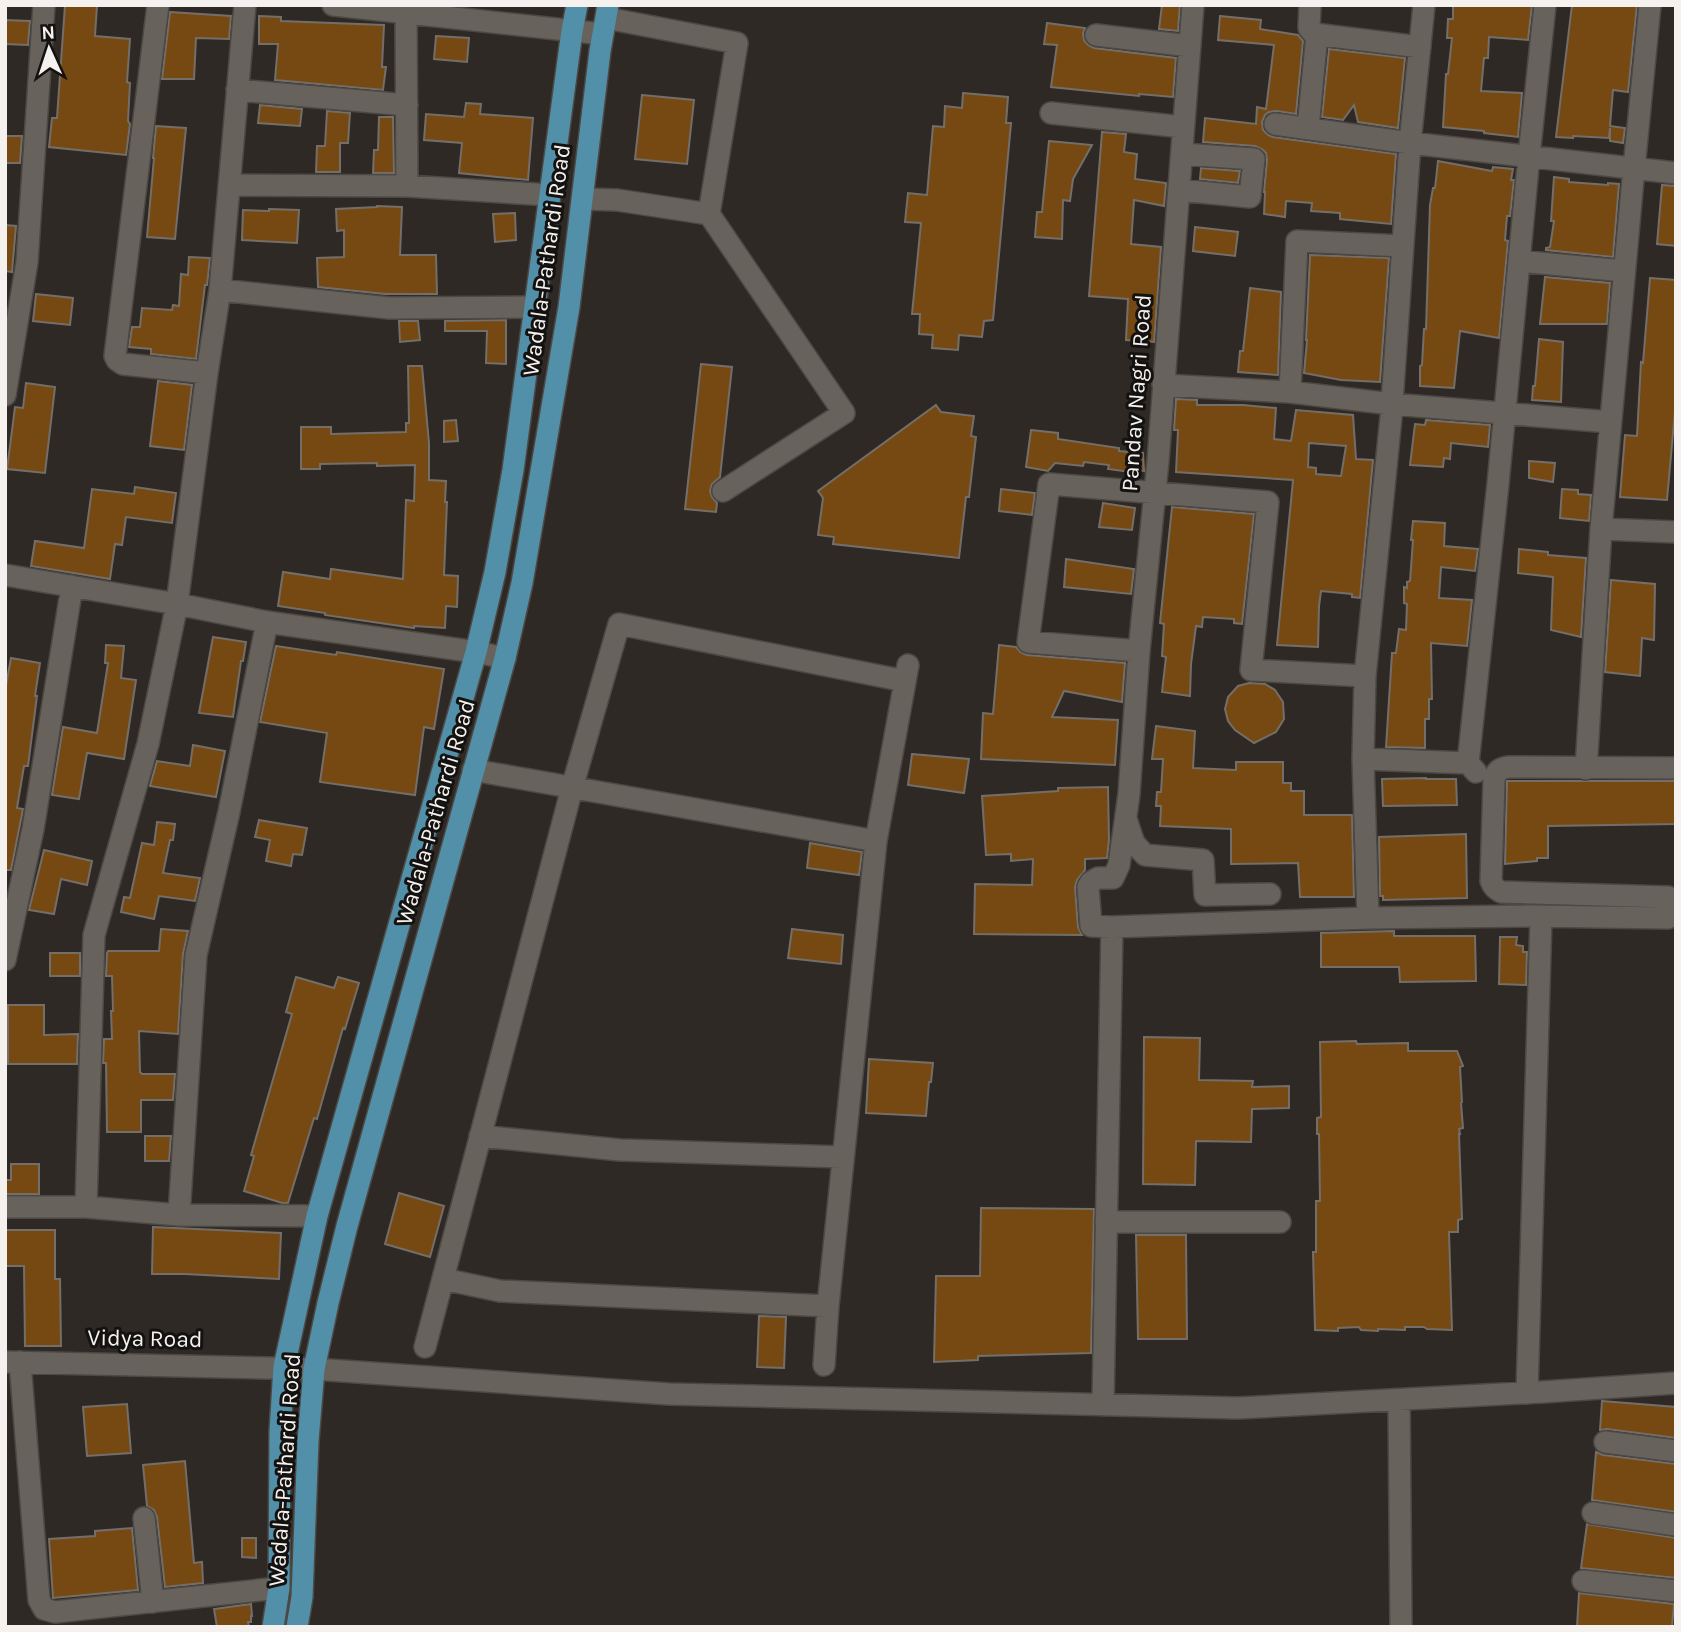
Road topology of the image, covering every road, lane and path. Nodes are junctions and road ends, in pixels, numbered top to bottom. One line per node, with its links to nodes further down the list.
1 (44, 5): 43 (street)
2 (158, 5): 40 (street)
3 (245, 5): 18 (street)
4 (333, 5): 11 (street)
5 (578, 5): 13 (main road, Wadala-Pathardi Road)
6 (1193, 5): 16 (street, Pandav Nagri Road)
7 (1310, 5): 14 (street)
8 (1424, 5): 17 (street)
9 (1545, 5): 26 (street)
10 (1650, 5): 27 (street)
11 (407, 13): 13 (street); 19 (street)
12 (606, 19): 13 (street); 33 (main road, Wadala-Pathardi Road); 34 (street)
13 (572, 31): 32 (main road, Wadala-Pathardi Road)
14 (1317, 34): 17 (street); 23 (street)
15 (1097, 35): 16 (street)
16 (1189, 46): 22 (street, Pandav Nagri Road)
17 (1420, 47): 24 (street)
18 (237, 90): 19 (street); 29 (street)
19 (407, 105): 30 (street)
20 (1051, 113): 22 (street)
21 (1275, 124): 23 (street)
22 (1183, 127): 25 (street, Pandav Nagri Road)
23 (1308, 128): 24 (street)
24 (1410, 143): 26 (street); 35 (street)
25 (1182, 154): 31 (street, Pandav Nagri Road); 31 (street)
26 (1529, 156): 27 (street); 36 (street)
27 (1633, 168): 28 (street); 37 (street)
28 (1676, 173)
29 (229, 185): 30 (street); 38 (street)
30 (407, 186): 32 (street)
31 (1179, 190): 41 (street, Pandav Nagri Road)
32 (550, 195): 39 (main road, Wadala-Pathardi Road)
33 (583, 199): 34 (street); 57 (main road, Wadala-Pathardi Road)
34 (709, 214): 47 (street)
35 (1403, 246): 42 (street); 44 (street)
36 (1519, 261): 37 (street); 45 (street)
37 (1624, 271): 46 (street)
38 (220, 290): 39 (street); 40 (street)
39 (535, 307): 56 (main road, Wadala-Pathardi Road)
40 (207, 373): 53 (street)
41 (1163, 385): 42 (street); 48 (street, Pandav Nagri Road)
42 (1290, 392): 44 (street)
43 (5, 395)
44 (1392, 404): 45 (street); 58 (street)
45 (1504, 413): 46 (street); 60 (street)
46 (1611, 422): 49 (street)
47 (723, 491)
48 (1155, 493): 55 (street, Pandav Nagri Road); 55 (street); 58 (street)
49 (1601, 529): 50 (street); 62 (street)
50 (1676, 532)
51 (5, 575): 52 (street)
52 (72, 586): 53 (street); 73 (street)
53 (177, 604): 54 (street); 77 (street)
54 (267, 622): 56 (street); 78 (street)
55 (1139, 651): 65 (street, Pandav Nagri Road)
56 (476, 652): 57 (street); 79 (main road, Wadala-Pathardi Road)
57 (505, 658): 63 (main road, Wadala-Pathardi Road)
58 (1365, 676): 59 (street)
59 (1363, 760): 60 (street); 71 (street)
60 (1468, 764): 67 (street)
61 (1676, 768): 62 (street)
62 (1586, 769): 69 (street)
63 (473, 770): 64 (street); 88 (main road, Wadala-Pathardi Road)
64 (572, 788): 66 (street); 66 (street); 74 (street)
65 (1126, 817): 68 (street); 72 (street, Pandav Nagri Road)
66 (876, 841): 75 (street)
67 (1484, 847)
68 (1270, 894)
69 (1672, 897): 70 (street)
70 (1541, 916): 71 (street); 90 (street)
71 (1368, 918): 72 (street)
72 (1112, 927): 80 (street)
73 (5, 960)
74 (480, 1136): 75 (street); 82 (street)
75 (843, 1157): 83 (street)
76 (5, 1207): 77 (street)
77 (86, 1207): 78 (street)
78 (179, 1215): 79 (street)
79 (317, 1216): 87 (main road, Wadala-Pathardi Road)
80 (1106, 1222): 81 (street); 92 (street)
81 (1280, 1222)
82 (443, 1279): 83 (street); 84 (street)
83 (828, 1306): 86 (street)
84 (425, 1347)
85 (13, 1362): 87 (street, Vidya Road); 101 (street)
86 (824, 1365)
87 (284, 1367): 88 (street, Vidya Road); 99 (main road, Wadala-Pathardi Road)
88 (314, 1369): 92 (street, Vidya Road); 103 (main road, Wadala-Pathardi Road)
89 (1676, 1383): 90 (street, Vidya Road)
90 (1527, 1393): 91 (street, Vidya Road)
91 (1399, 1400): 92 (street, Vidya Road); 104 (street)
92 (1103, 1405)
93 (1605, 1442): 94 (street)
94 (1676, 1451)
95 (1593, 1513): 97 (street)
96 (144, 1518): 101 (street)
97 (1676, 1525)
98 (1583, 1581): 100 (street)
99 (279, 1588): 101 (street); 102 (main road, Wadala-Pathardi Road)
100 (1676, 1591)
101 (153, 1602)
102 (272, 1627)
103 (297, 1627)
104 (1401, 1627)

